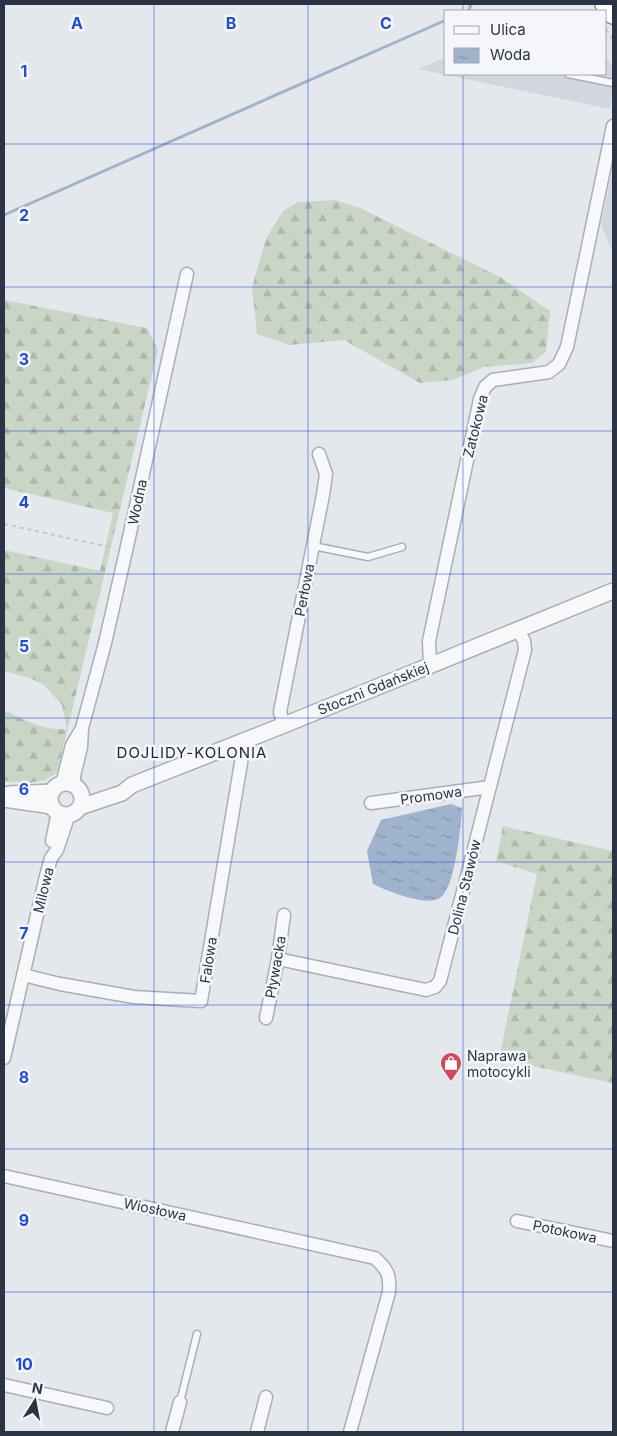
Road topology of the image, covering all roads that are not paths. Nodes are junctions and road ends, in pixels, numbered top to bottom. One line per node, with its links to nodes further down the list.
1 (606, 4): 2 (highway)
2 (613, 13)
3 (577, 75): 4 (lane)
4 (596, 77): 5 (lane)
5 (613, 83)
6 (613, 126): 13 (street, Zatokowa)
7 (187, 274): 19 (street, Wodna)
8 (319, 454): 9 (street, Perłowa)
9 (313, 546): 10 (lane); 14 (street, Perłowa)
10 (402, 547)
11 (613, 591): 12 (street, Stoczni Gdańskiej)
12 (518, 630): 13 (street, Stoczni Gdańskiej); 16 (street, Dolina Stawów)
13 (430, 665): 14 (street, Stoczni Gdańskiej)
14 (284, 725): 15 (street, Stoczni Gdańskiej)
15 (245, 740): 19 (street, Stoczni Gdańskiej); 23 (street, Falowa)
16 (490, 787): 20 (street, Promowa); 22 (street, Dolina Stawów)
17 (4, 794): 19 (street, Stoczni Gdańskiej)
18 (4, 799): 19 (street, Stoczni Gdańskiej)
19 (66, 799): 23 (street, Milowa)
20 (371, 803)
21 (284, 915): 22 (street, Pływacka)
22 (278, 959): 25 (street, Pływacka)
23 (23, 975): 24 (street, Milowa)
24 (9, 1008): 26 (street, Milowa)
25 (266, 1018)
26 (4, 1058)
27 (4, 1176): 37 (street, Wiosłowa)
28 (517, 1221): 29 (street, Potokowa)
29 (613, 1241)
30 (197, 1334): 33 (lane)
31 (4, 1385): 34 (street)
32 (266, 1397): 36 (street)
33 (180, 1402): 35 (street)
34 (107, 1408)
35 (172, 1432)
36 (256, 1432)
37 (350, 1432)

